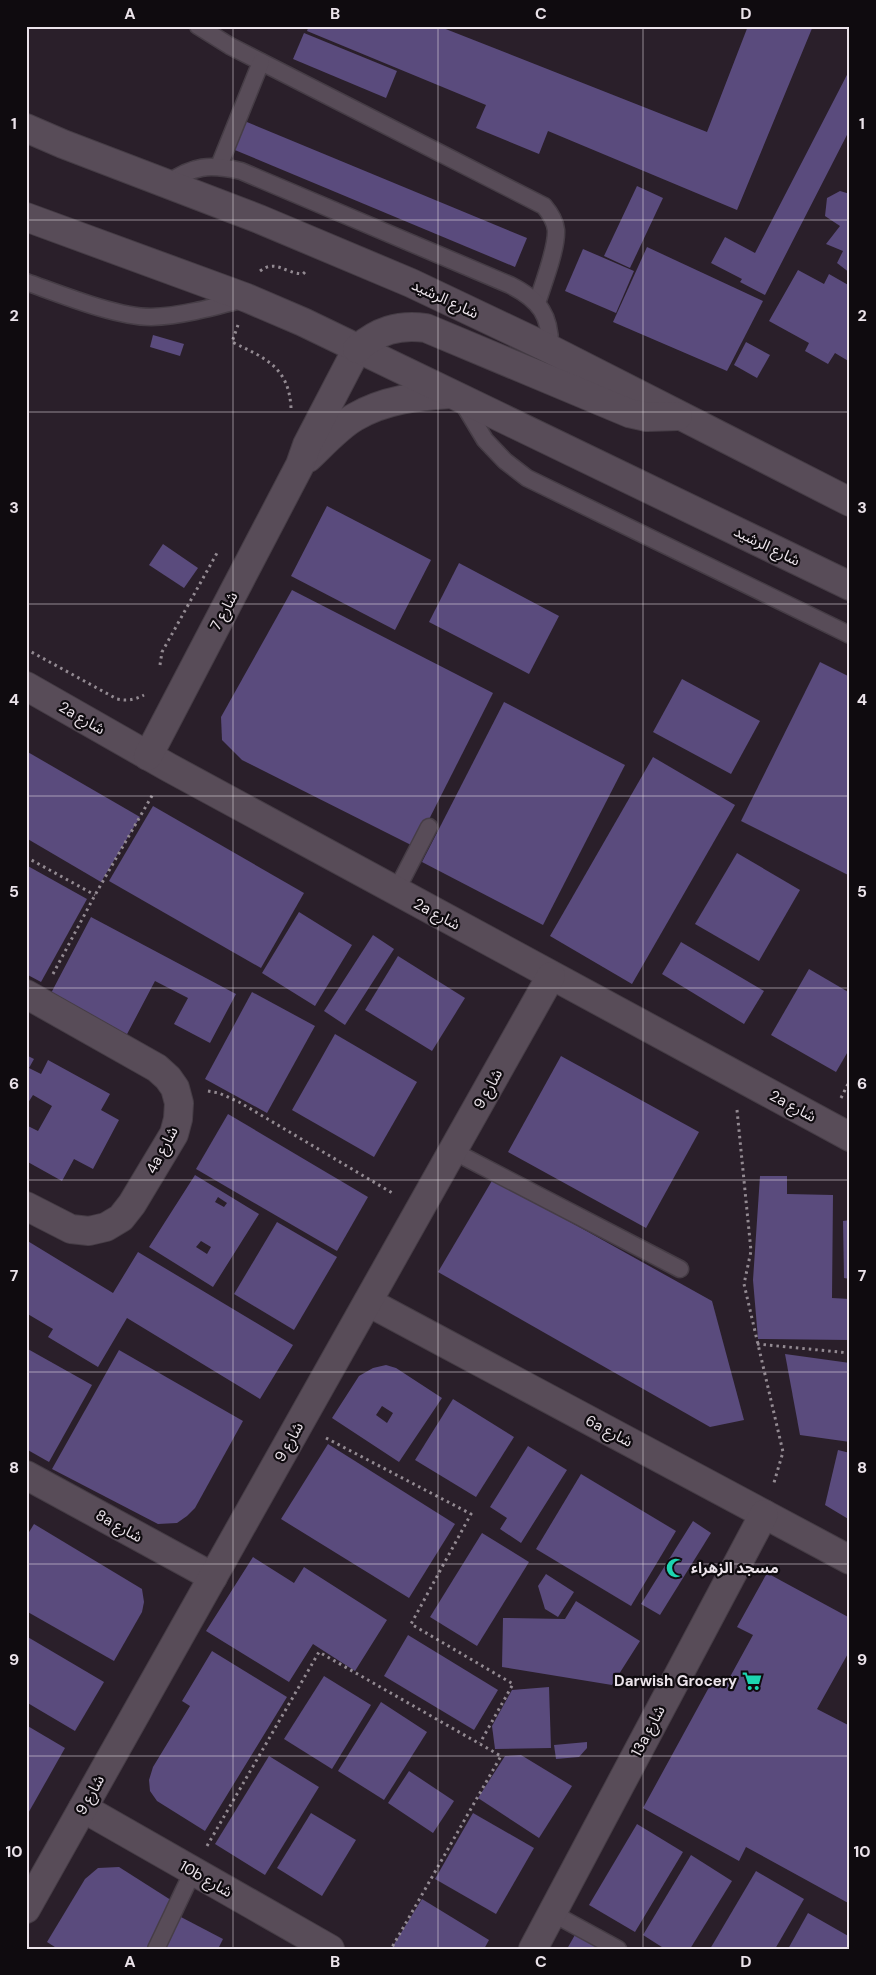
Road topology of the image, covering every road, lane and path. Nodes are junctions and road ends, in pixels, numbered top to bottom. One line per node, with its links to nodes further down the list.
1 (198, 26): 2 (lane)
2 (261, 62): 4 (lane); 10 (lane)
3 (26, 128): 5 (street, شارع الرشيد)
4 (219, 166): 5 (lane); 10 (lane)
5 (167, 184): 7 (street, شارع الرشيد)
6 (26, 217): 9 (street, شارع الرشيد)
7 (320, 244): 9 (path); 12 (street, شارع الرشيد)
8 (26, 282): 9 (lane)
9 (246, 298): 11 (street, شارع الرشيد); 14 (path)
10 (537, 303): 12 (lane)
11 (358, 349): 13 (street, شارع الرشيد); 15 (street); 16 (street, شارع 7)
12 (550, 349): 15 (street, شارع الرشيد)
13 (455, 396): 16 (street, شارع 7); 19 (street, شارع الرشيد); 20 (lane)
14 (290, 415)
15 (682, 415): 17 (street, شارع الرشيد)
16 (300, 465): 25 (street, شارع 7)
17 (850, 502)
18 (218, 551): 22 (path)
19 (850, 586)
20 (850, 635)
21 (26, 649): 24 (path)
22 (160, 669)
23 (26, 686): 25 (street, 2a شارع)
24 (150, 691)
25 (158, 761): 28 (street, 2a شارع); 29 (path)
26 (429, 827): 28 (lane)
27 (26, 857): 29 (path)
28 (396, 891): 30 (street, 2a شارع)
29 (95, 895): 31 (path)
30 (552, 976): 32 (street, 2a شارع); 35 (street, شارع 9)
31 (32, 997): 33 (street)
32 (733, 1074): 34 (street, 2a شارع); 40 (path)
33 (175, 1088): 36 (street, 4a شارع); 37 (path)
34 (850, 1137)
35 (453, 1151): 37 (street, شارع 9); 38 (lane)
36 (26, 1206)
37 (420, 1209): 39 (street, شارع 9)
38 (680, 1269)
39 (368, 1302): 42 (street, شارع 9); 44 (street, 6a شارع)
40 (758, 1344): 41 (path); 44 (path)
41 (850, 1353)
42 (299, 1424): 46 (street, شارع 9); 47 (path)
43 (26, 1475): 46 (street, 8a شارع)
44 (764, 1514): 45 (street, 6a شارع); 51 (street, 13a شارع)
45 (850, 1560)
46 (213, 1577): 48 (street, شارع 9)
47 (480, 1744): 49 (path); 54 (path)
48 (83, 1808): 49 (street, 10b شارع); 50 (street, شارع 9)
49 (193, 1871): 52 (lane); 53 (street, 10b شارع)
50 (26, 1909)
51 (552, 1913): 55 (street, 13a شارع); 56 (lane)
52 (156, 1949)
53 (330, 1949)
54 (391, 1949)
55 (533, 1949)
56 (618, 1949)

